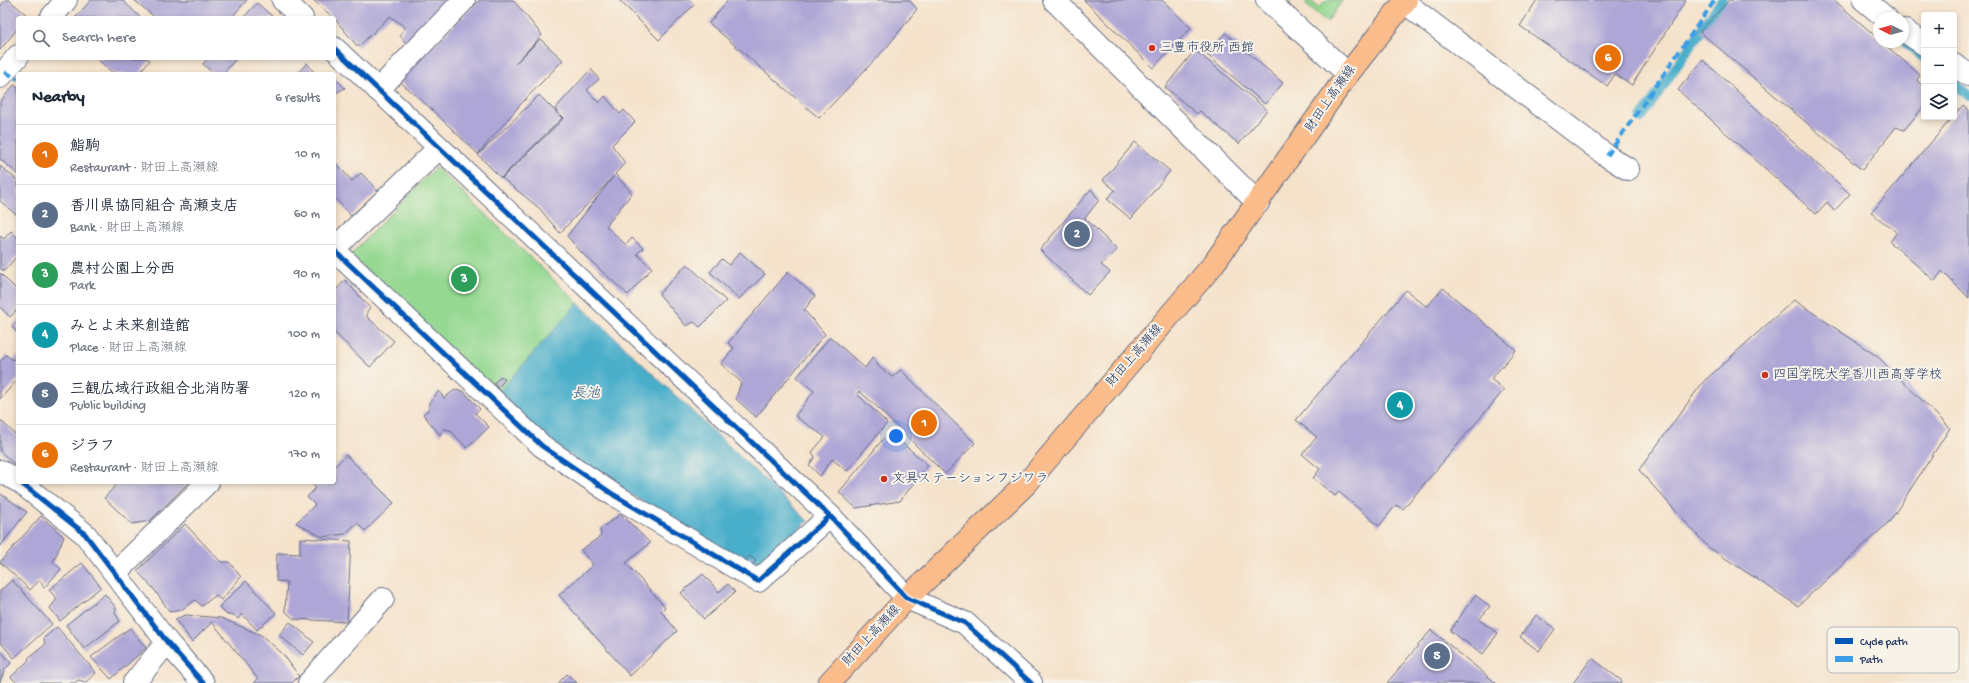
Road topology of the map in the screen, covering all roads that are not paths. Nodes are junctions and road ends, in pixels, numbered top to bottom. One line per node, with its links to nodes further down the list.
1 (66, 0): 9 (street)
2 (283, 0): 10 (street)
3 (464, 0): 19 (street)
4 (1054, 0): 22 (street)
5 (1864, 0): 8 (street)
6 (1270, 1): 16 (street)
7 (1405, 1): 16 (main road, 財田上高瀬線); 21 (street)
8 (1879, 12)
9 (52, 16)
10 (300, 16)
11 (1909, 34): 12 (street)
12 (1921, 42)
13 (336, 50): 19 (street)
14 (16, 58): 18 (street)
15 (1957, 67): 17 (street)
16 (1348, 74): 22 (main road, 財田上高瀬線)
17 (1969, 76)
18 (0, 77)
19 (378, 90): 20 (street)
20 (439, 148): 23 (street); 27 (street)
21 (1628, 169)
22 (1258, 203): 29 (main road, 財田上高瀬線)
23 (336, 247)
24 (336, 251): 27 (street)
25 (22, 484): 28 (street)
26 (206, 484): 28 (street)
27 (830, 516): 29 (street)
28 (115, 573): 31 (street)
29 (907, 598): 35 (main road, 財田上高瀬線); 36 (street)
30 (383, 599): 34 (street)
31 (167, 642): 32 (street); 33 (street)
32 (134, 683)
33 (203, 683)
34 (309, 683)
35 (829, 683)
36 (1032, 683)

